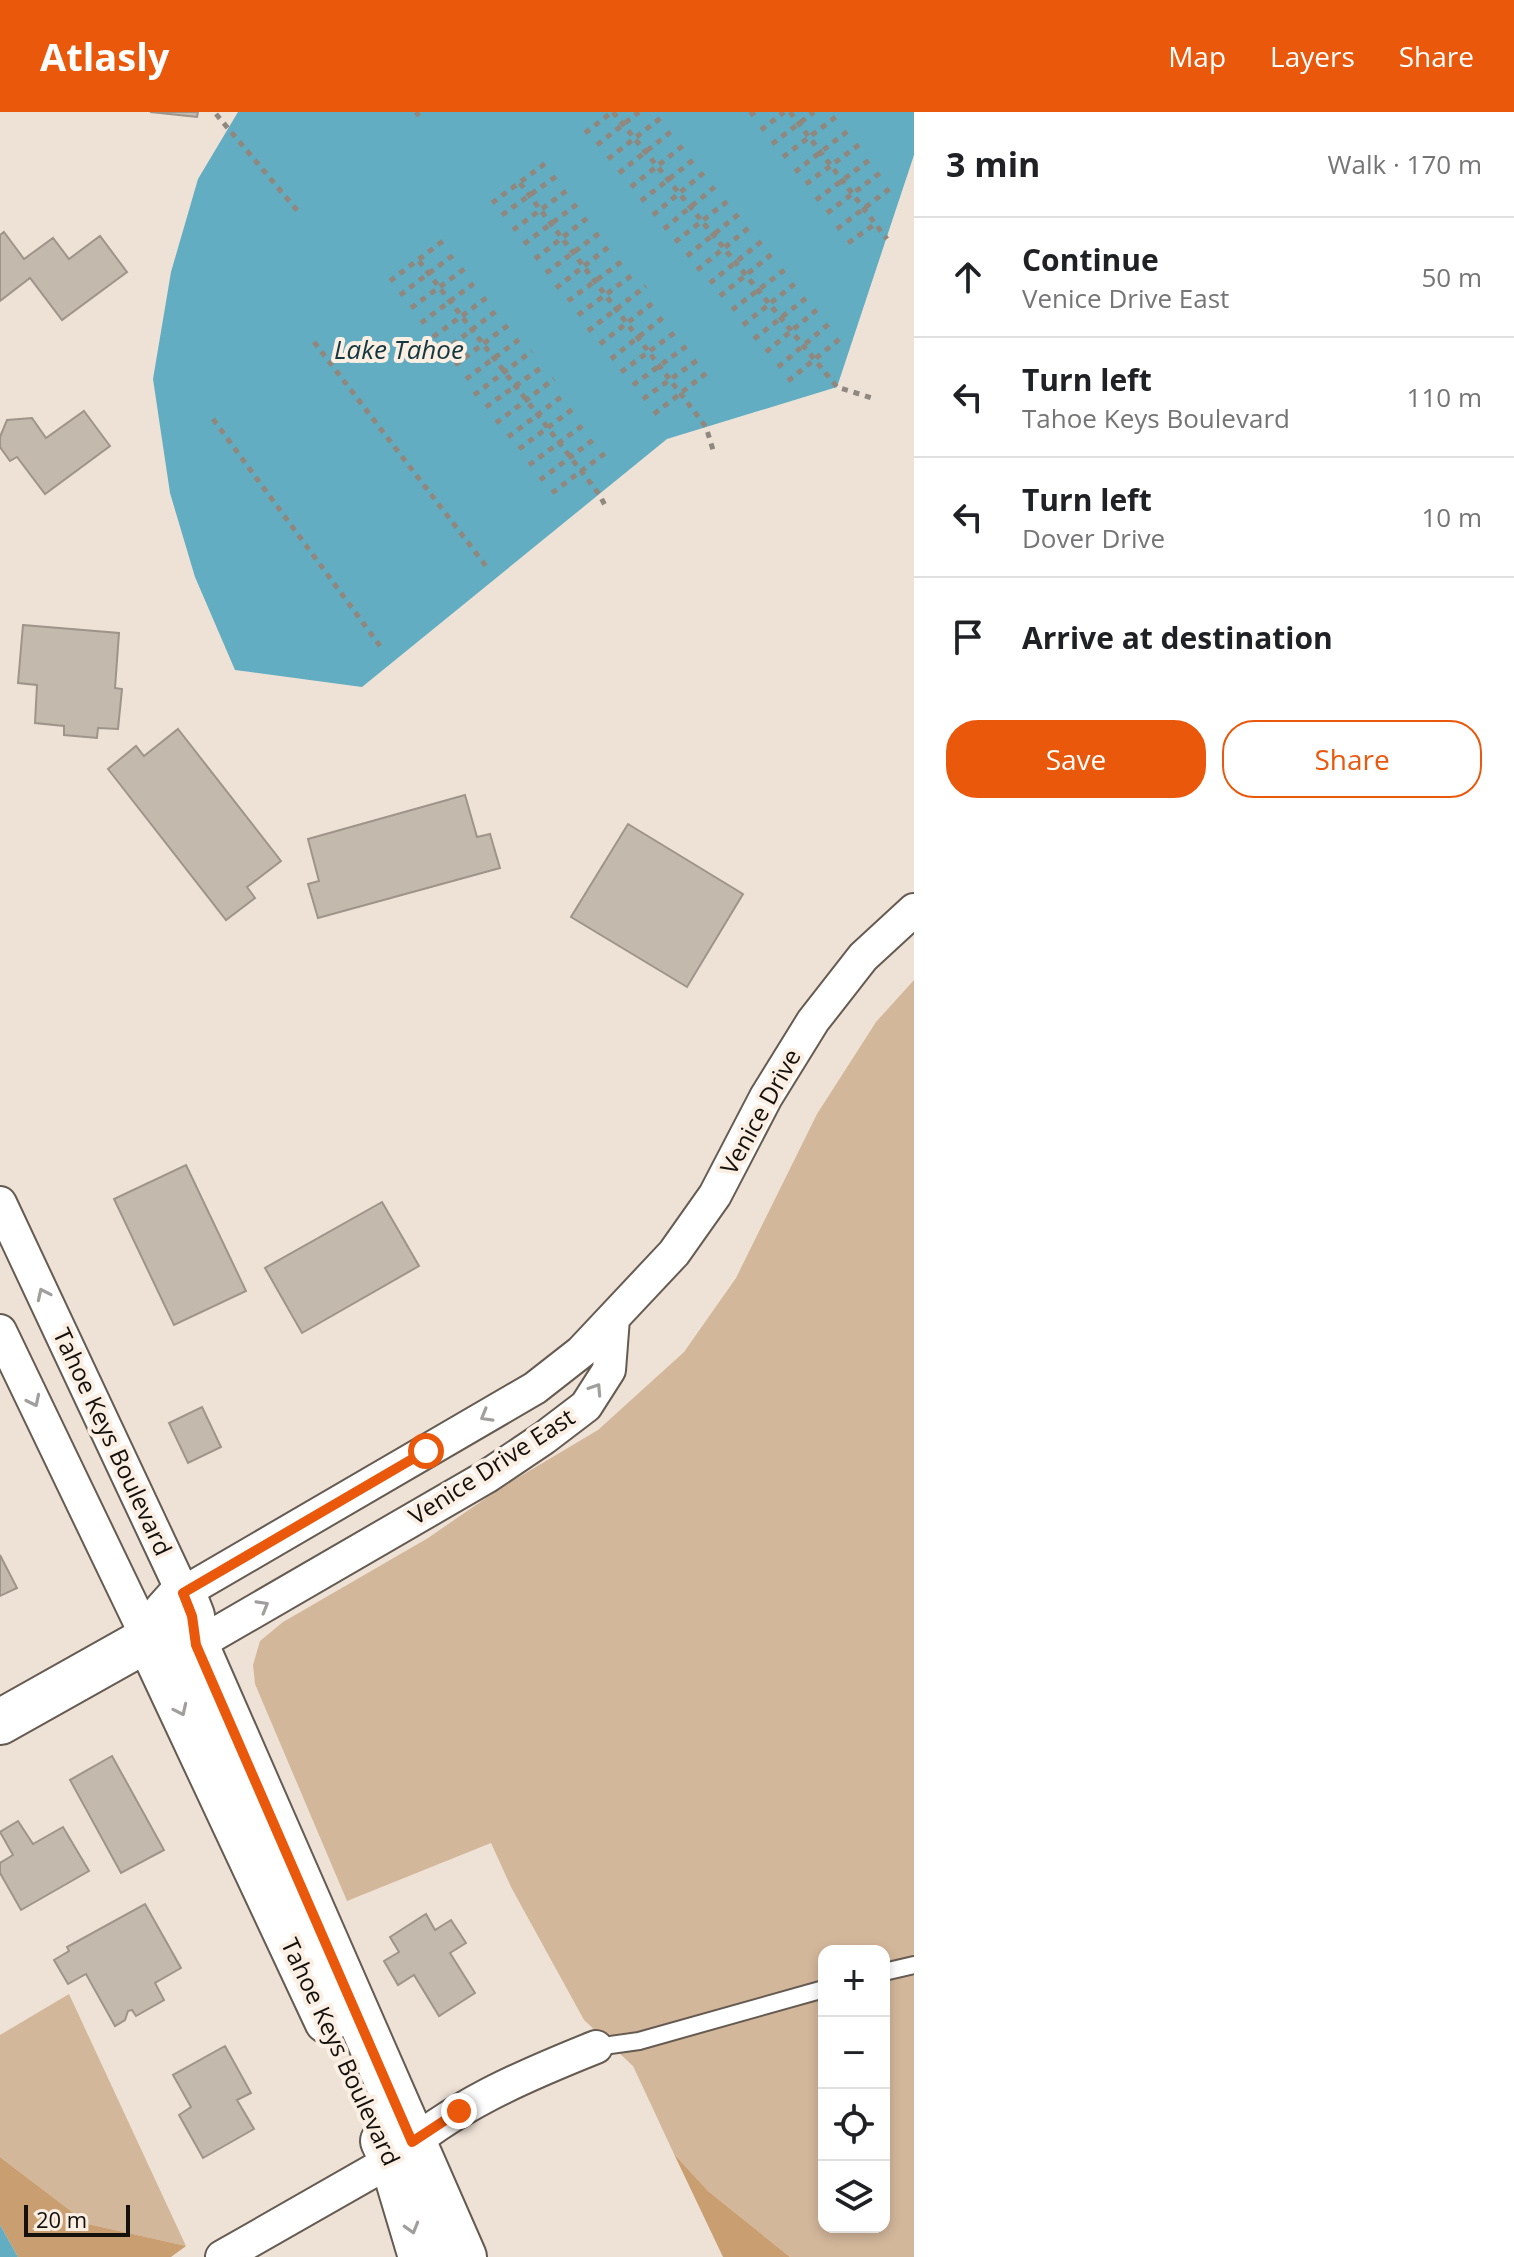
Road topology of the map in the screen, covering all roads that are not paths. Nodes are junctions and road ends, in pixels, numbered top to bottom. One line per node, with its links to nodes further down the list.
1 (914, 910): 3 (street, Venice Drive)
2 (0, 1203): 5 (street, Tahoe Keys Boulevard, one-way to 2)
3 (613, 1318): 5 (street, Venice Drive East, one-way to 5); 7 (street, Venice Drive East, one-way to 3)
4 (0, 1331): 6 (street, Tahoe Keys Boulevard, one-way to 6)
5 (183, 1593): 6 (street, Venice Drive East); 7 (street, Tahoe Keys Boulevard)
6 (148, 1639): 7 (street); 8 (street); 13 (street, Tahoe Keys Boulevard, one-way to 13)
7 (196, 1645): 13 (street, Tahoe Keys Boulevard)
8 (0, 1722)
9 (914, 1965): 10 (lane)
10 (890, 1971)
11 (818, 1991): 12 (lane)
12 (596, 2047): 13 (street)
13 (402, 2151): 14 (street); 15 (street, Tahoe Keys Boulevard, one-way to 15); 16 (street, Tahoe Keys Boulevard)
14 (222, 2257)
15 (421, 2257)
16 (464, 2257)

